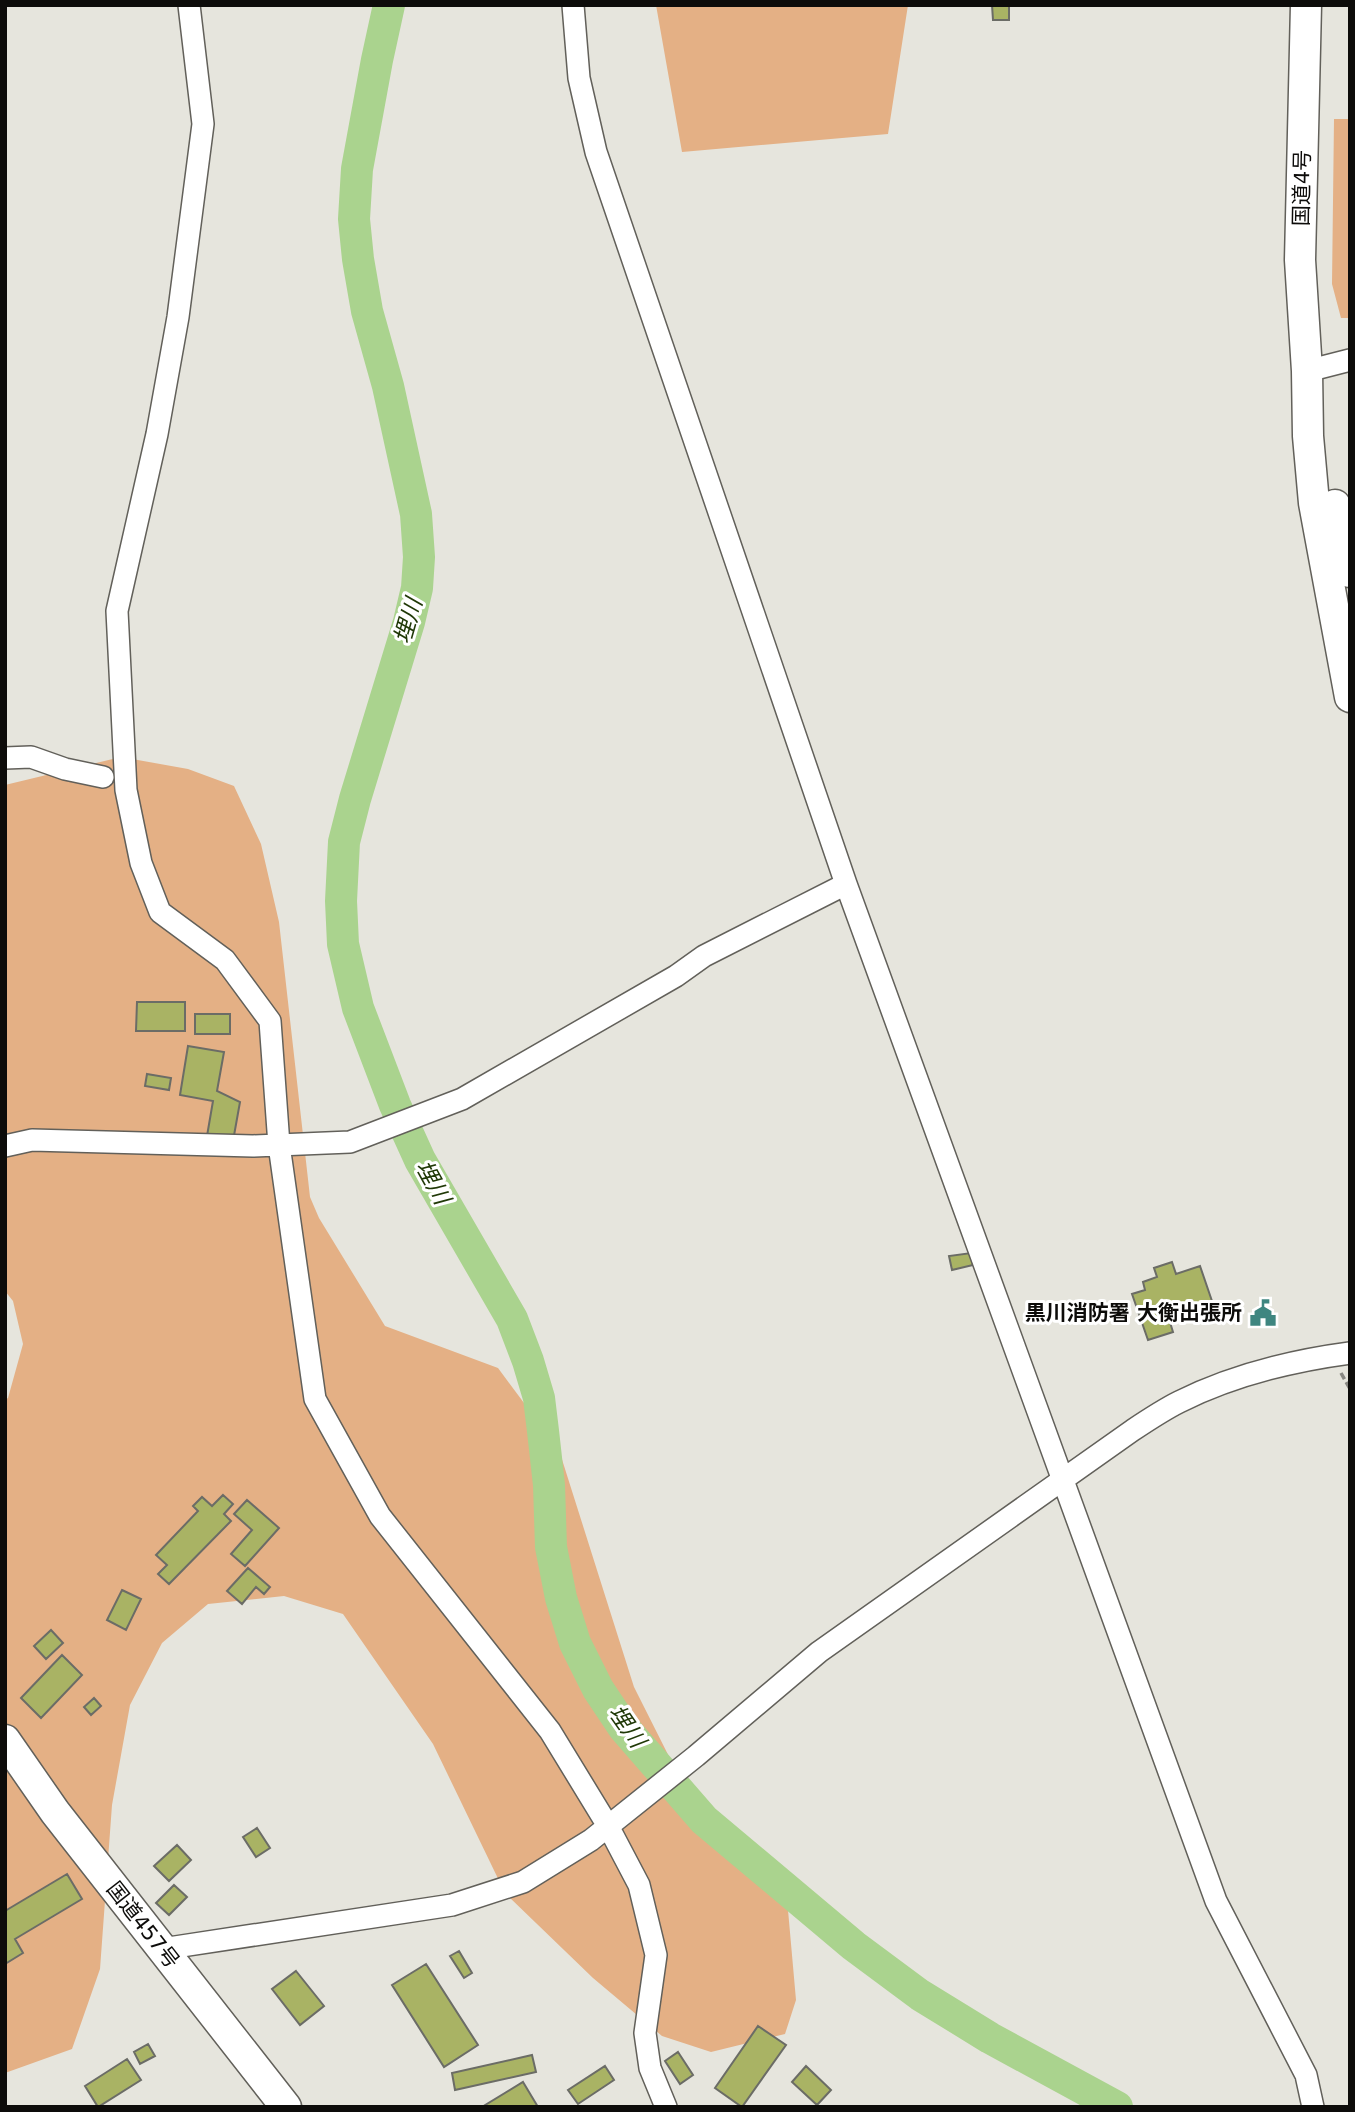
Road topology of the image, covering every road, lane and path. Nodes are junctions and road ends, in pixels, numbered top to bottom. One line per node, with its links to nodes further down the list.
1 (189, 5): 11 (street)
2 (573, 5): 10 (street)
3 (1306, 5): 5 (highway, 国道4号)
4 (1350, 360): 5 (street)
5 (1307, 371): 6 (highway, 国道4号); 7 (highway, 国道4号)
6 (1350, 572)
7 (1350, 697)
8 (5, 758): 9 (street)
9 (103, 777)
10 (846, 884): 11 (street); 14 (street)
11 (279, 1145): 12 (street); 16 (street)
12 (5, 1146)
13 (1350, 1353): 14 (street)
14 (1062, 1479): 16 (street); 20 (street)
15 (5, 1740): 17 (highway, 国道457号)
16 (612, 1822): 17 (street); 19 (street)
17 (162, 1950): 18 (highway, 国道457号)
18 (286, 2107)
19 (666, 2107)
20 (1313, 2107)

